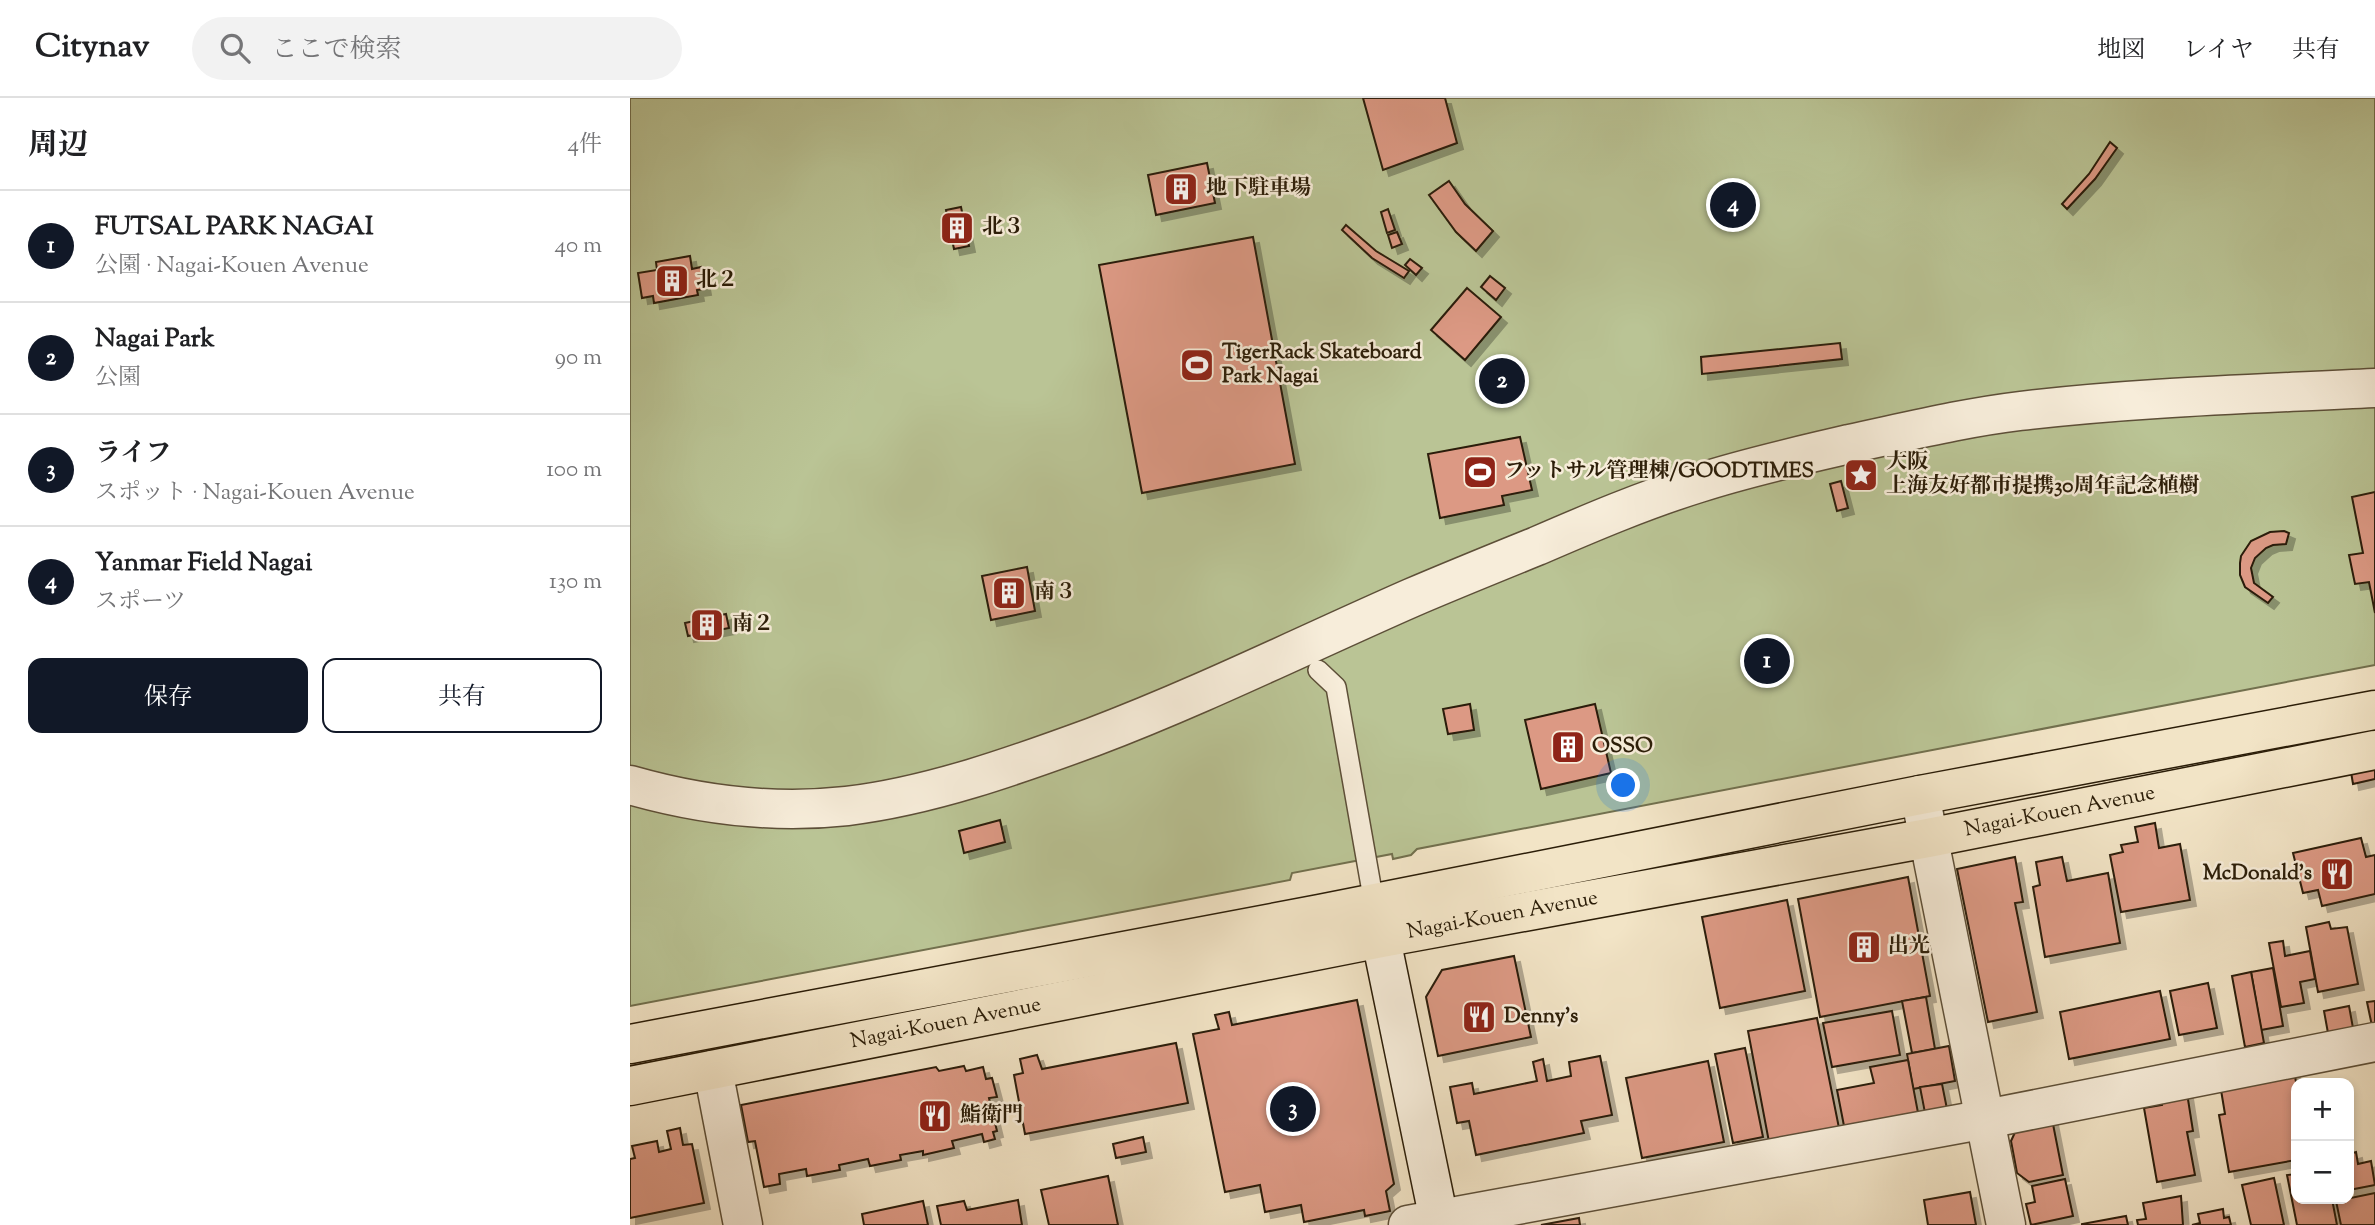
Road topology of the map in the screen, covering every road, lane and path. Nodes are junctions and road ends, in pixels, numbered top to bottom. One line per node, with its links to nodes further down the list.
1 (2375, 388): 5 (street)
2 (1318, 670): 8 (lane)
3 (2375, 710): 6 (highway, Nagai-Kouen Avenue)
4 (2375, 750): 7 (highway, Nagai-Kouen Avenue)
5 (630, 785)
6 (1920, 795): 7 (street); 8 (highway, Nagai-Kouen Avenue)
7 (1928, 838): 8 (highway, Nagai-Kouen Avenue); 13 (street)
8 (1378, 921): 10 (highway, Nagai-Kouen Avenue); 11 (highway, Nagai-Kouen Avenue); 14 (street)
9 (2375, 1042): 13 (street)
10 (630, 1044)
11 (713, 1070): 12 (highway, Nagai-Kouen Avenue); 15 (street)
12 (630, 1086)
13 (1986, 1119): 14 (street); 16 (street)
14 (1429, 1223)
15 (743, 1225)
16 (2006, 1225)

